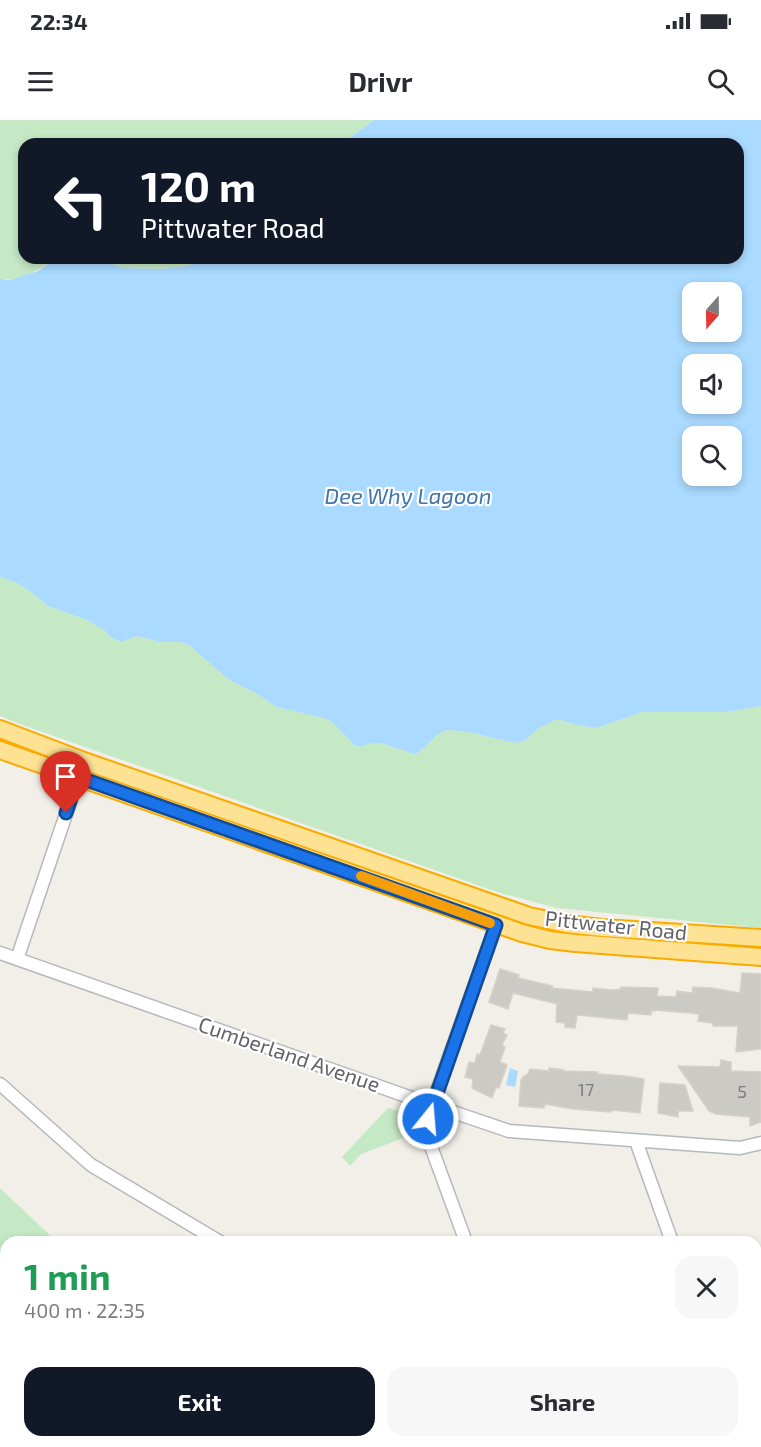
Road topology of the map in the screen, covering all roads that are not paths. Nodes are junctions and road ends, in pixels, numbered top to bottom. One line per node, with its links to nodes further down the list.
1 (0, 729): 3 (highway, Pittwater Road)
2 (0, 750): 4 (highway, Pittwater Road)
3 (84, 761): 4 (street); 6 (highway, Pittwater Road)
4 (78, 777): 5 (highway, Pittwater Road); 9 (street)
5 (496, 925): 8 (highway, Pittwater Road); 11 (street)
6 (761, 938)
7 (0, 953): 9 (street, Cumberland Avenue)
8 (761, 957)
9 (17, 959): 11 (street, Cumberland Avenue)
10 (0, 1084): 14 (street)
11 (432, 1105): 12 (street, Cumberland Avenue); 15 (street)
12 (636, 1141): 13 (street, Cumberland Avenue); 16 (street)
13 (761, 1143)
14 (210, 1236)
15 (464, 1236)
16 (670, 1236)

